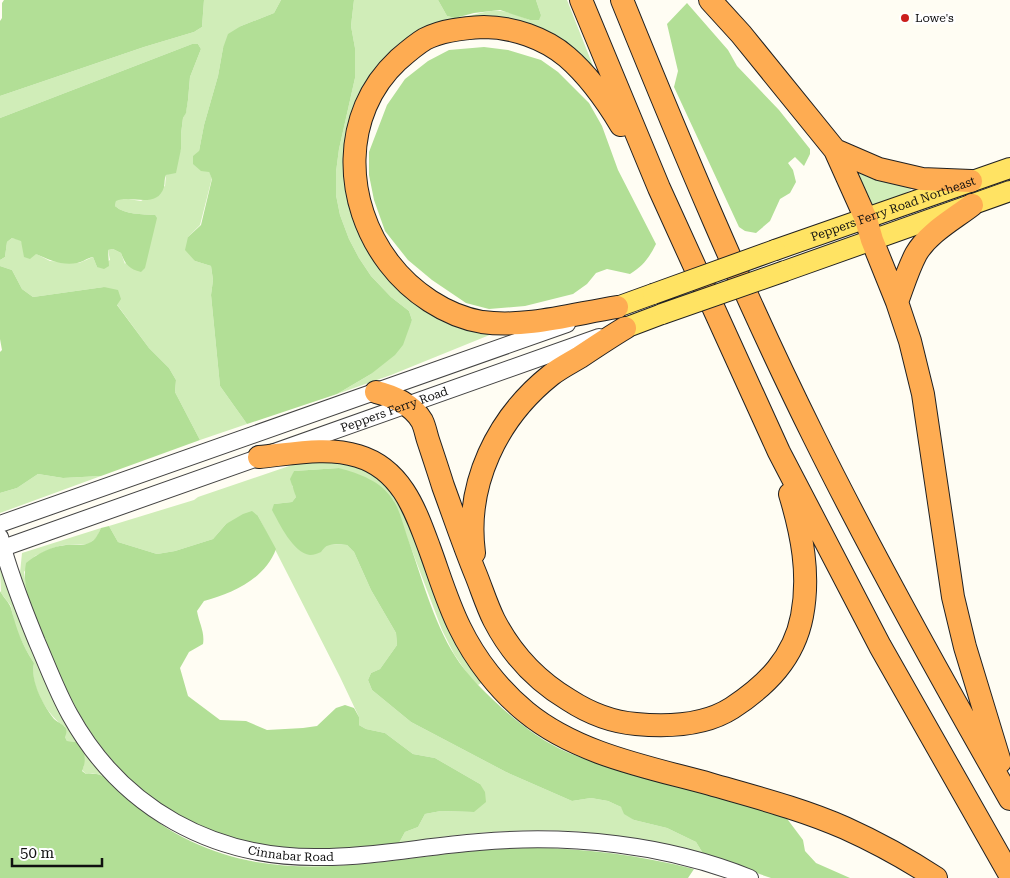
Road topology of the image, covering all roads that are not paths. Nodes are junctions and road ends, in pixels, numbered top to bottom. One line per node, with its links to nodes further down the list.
1 (581, 0): 7 (highway)
2 (622, 0): 25 (highway)
3 (710, 0): 4 (highway)
4 (835, 150): 6 (highway); 10 (highway)
5 (1010, 168): 6 (main road, Peppers Ferry Road Northeast)
6 (971, 181): 10 (main road, Peppers Ferry Road Northeast)
7 (659, 188): 15 (highway); 19 (highway)
8 (1010, 192): 9 (main road, Peppers Ferry Road Northeast)
9 (972, 205): 11 (main road, Peppers Ferry Road Northeast); 14 (highway)
10 (866, 219): 11 (highway); 12 (main road, Peppers Ferry Road Northeast)
11 (872, 240): 13 (main road, Peppers Ferry Road Northeast); 14 (highway)
12 (775, 250): 15 (main road, Peppers Ferry Road, bridge)
13 (784, 271): 16 (main road, Peppers Ferry Road, bridge)
14 (897, 302): 24 (highway)
15 (617, 307): 17 (street, Peppers Ferry Road)
16 (625, 328): 18 (street, Peppers Ferry Road); 23 (highway)
17 (376, 392): 18 (highway); 21 (street, Peppers Ferry Road)
18 (406, 405): 20 (street, Peppers Ferry Road); 23 (highway)
19 (779, 452): 23 (highway); 26 (highway)
20 (259, 457): 22 (street, Peppers Ferry Road); 28 (highway)
21 (0, 524)
22 (1, 542): 27 (street, Cinnabar Road)
23 (484, 596)
24 (1010, 794)
25 (1010, 799)
26 (1010, 874)
27 (750, 878)
28 (936, 878)

